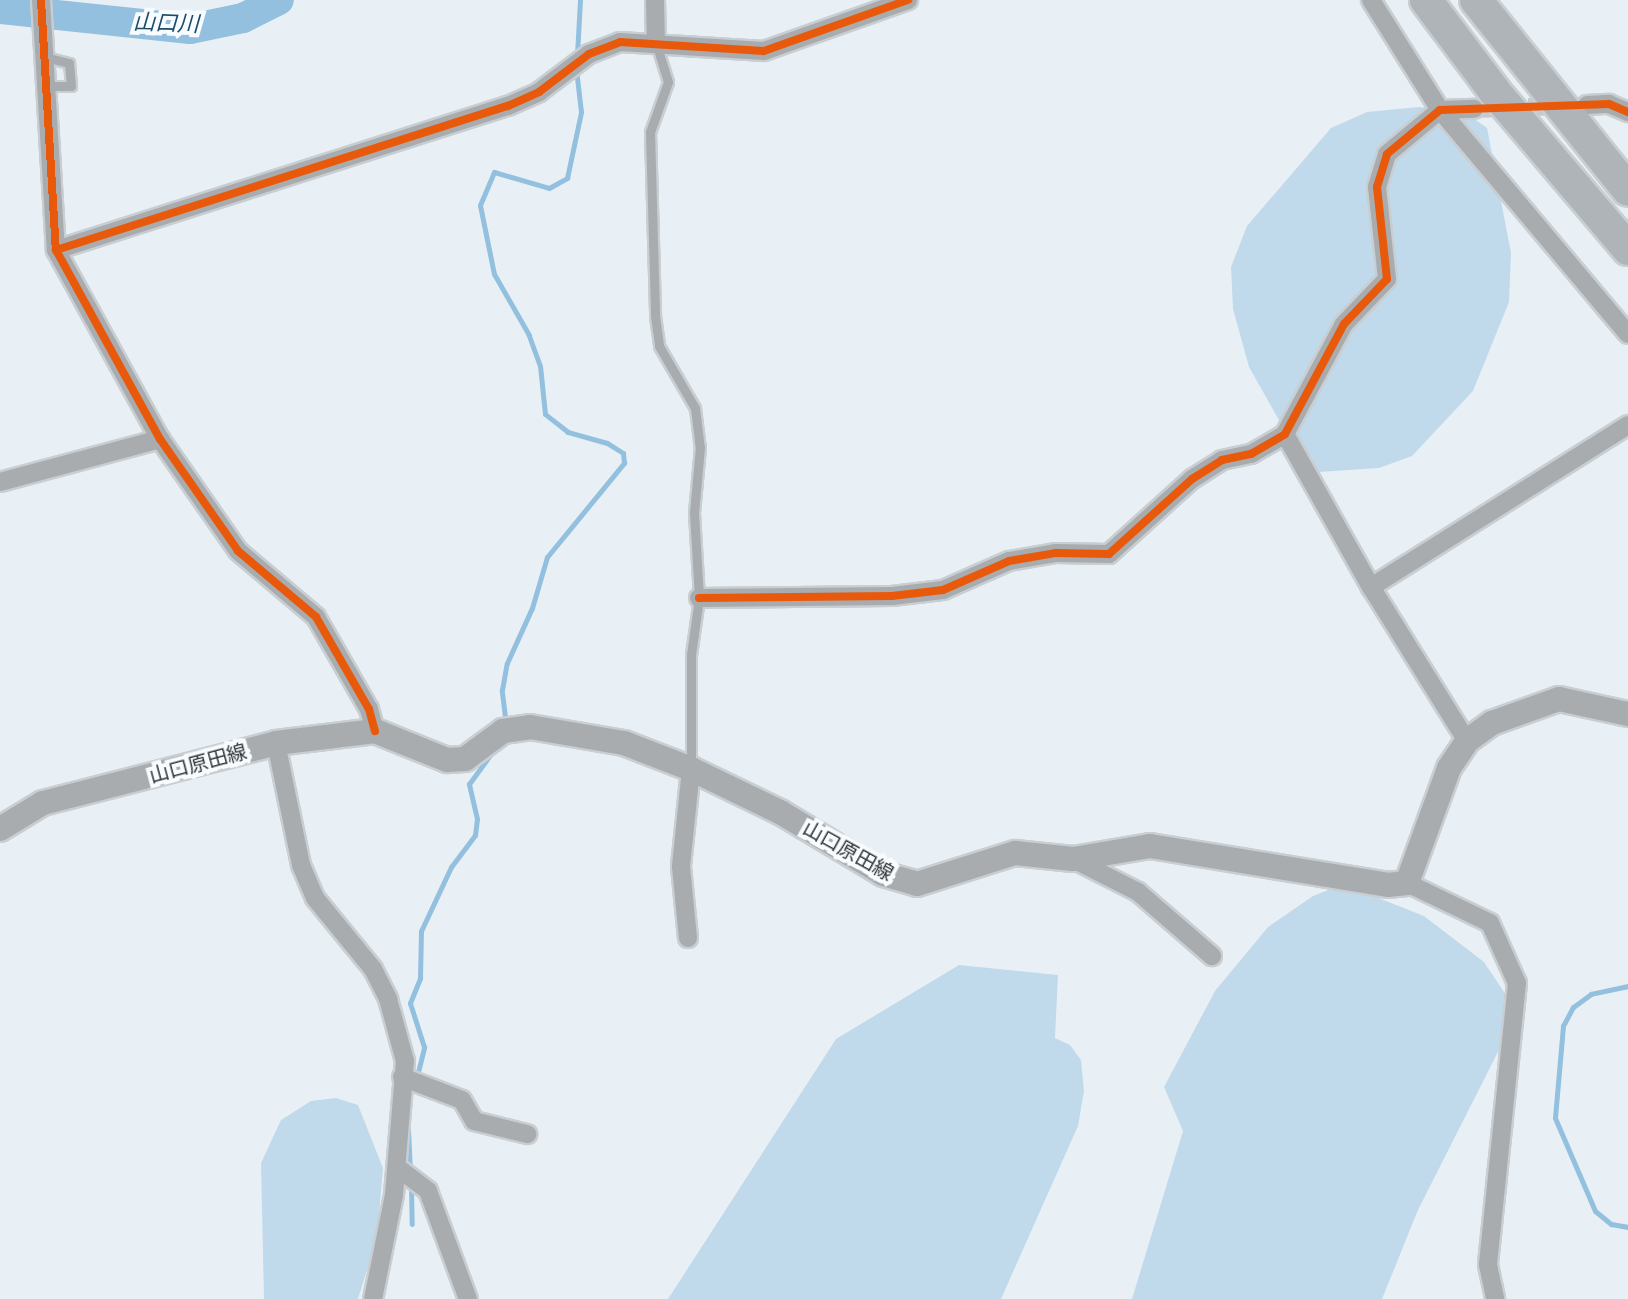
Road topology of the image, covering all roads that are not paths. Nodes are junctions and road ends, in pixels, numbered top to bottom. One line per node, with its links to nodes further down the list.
1 (41, 0): 14 (street)
2 (655, 0): 7 (street)
3 (908, 0): 7 (street)
4 (1371, 0): 10 (street)
5 (1426, 0): 13 (highway)
6 (1476, 0): 12 (highway)
7 (656, 43): 14 (street); 21 (lane)
8 (1587, 105): 11 (street)
9 (1474, 109): 10 (street)
10 (1440, 110): 15 (street); 17 (street)
11 (1628, 112)
12 (1628, 190)
13 (1628, 249)
14 (56, 250): 18 (street)
15 (1628, 334)
16 (1628, 425): 20 (street)
17 (1285, 434): 20 (street); 21 (street)
18 (160, 439): 19 (street); 23 (street)
19 (0, 482)
20 (1371, 587): 24 (street)
21 (699, 598): 26 (lane)
22 (1628, 714): 24 (main road)
23 (375, 731): 25 (main road, 山口原田線); 26 (main road, 山口原田線)
24 (1467, 741): 29 (main road)
25 (276, 743): 27 (main road, 山口原田線); 32 (street)
26 (691, 769): 28 (main road, 山口原田線); 30 (street)
27 (0, 829)
28 (1073, 859): 29 (main road, 山口原田線); 31 (street)
29 (1407, 883): 37 (street)
30 (688, 938)
31 (1212, 956)
32 (402, 1077): 33 (street); 34 (street)
33 (527, 1134)
34 (398, 1168): 35 (street); 36 (street)
35 (373, 1299)
36 (468, 1299)
37 (1495, 1299)

